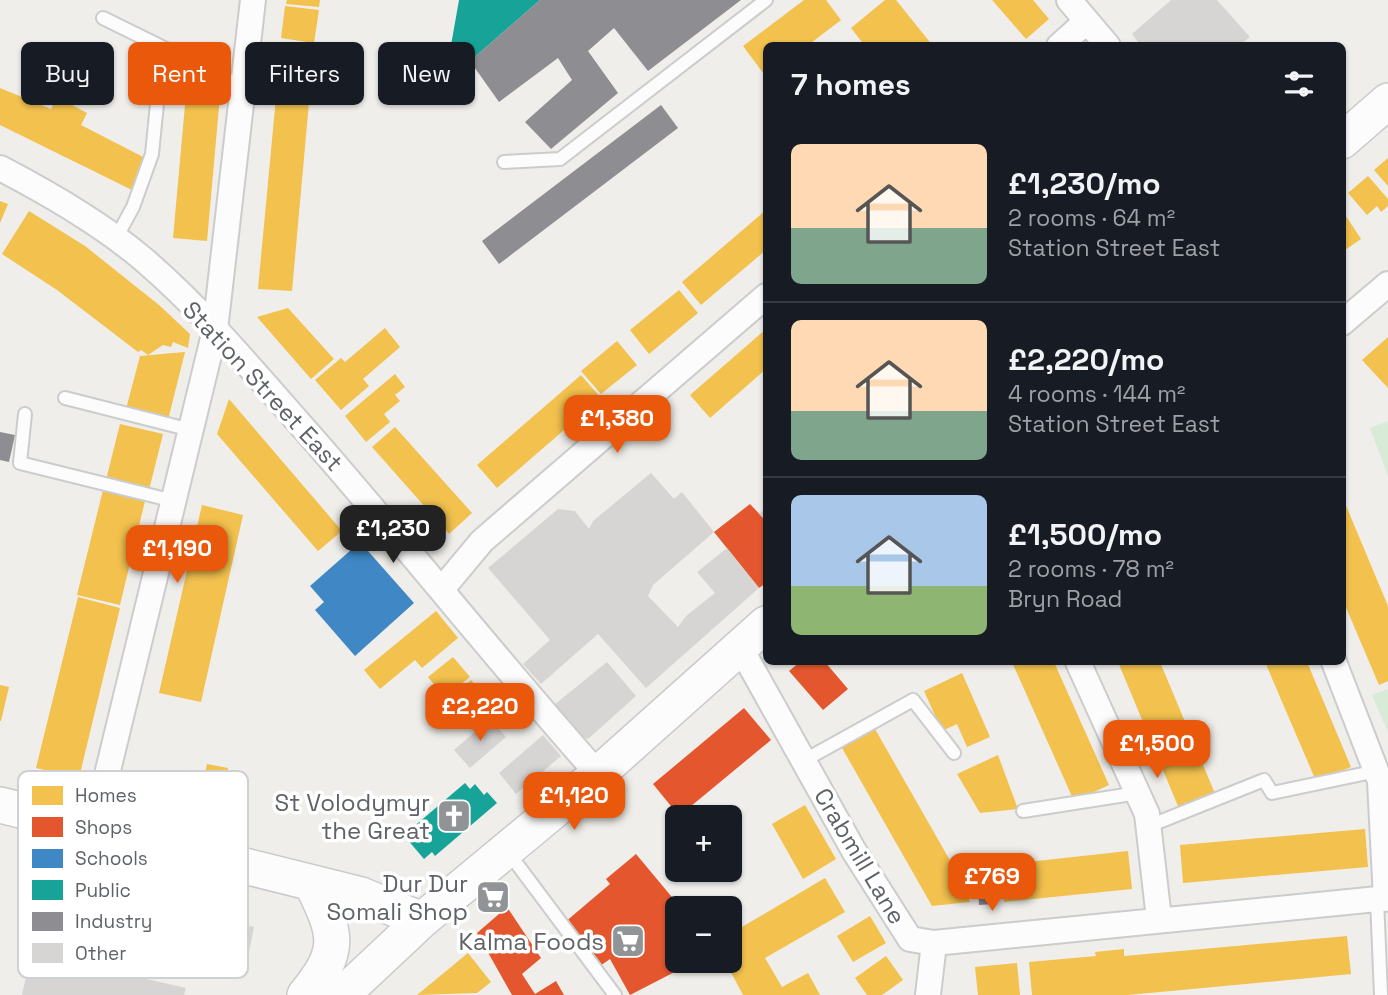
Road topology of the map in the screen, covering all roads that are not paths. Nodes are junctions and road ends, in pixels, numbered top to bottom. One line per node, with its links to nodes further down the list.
1 (253, 0): 8 (street)
2 (766, 0): 12 (lane)
3 (1069, 0): 5 (street)
4 (103, 18): 8 (lane)
5 (1087, 21): 6 (street); 7 (street)
6 (1063, 42)
7 (1105, 42)
8 (243, 87): 18 (street)
9 (1388, 101): 11 (main road)
10 (157, 105): 14 (lane)
11 (1346, 138)
12 (504, 162)
13 (0, 168): 14 (street, Station Street East)
14 (116, 238): 18 (street, Station Street East)
15 (1388, 284): 17 (street)
16 (763, 299): 23 (street)
17 (1346, 320)
18 (215, 330): 21 (street); 23 (street, Station Street East)
19 (65, 397): 21 (lane)
20 (25, 414): 22 (lane)
21 (191, 430): 22 (street)
22 (174, 501): 30 (street)
23 (442, 589): 32 (street, Station Street East)
24 (763, 627): 25 (main road)
25 (740, 647): 29 (street, Crabmill Lane); 32 (main road)
26 (1079, 665): 33 (street)
27 (1335, 665): 31 (street)
28 (954, 753): 29 (lane)
29 (803, 761): 44 (street, Crabmill Lane)
30 (108, 771)
31 (1377, 771): 37 (lane); 41 (street)
32 (598, 774): 38 (main road)
33 (1138, 793): 36 (lane); 37 (street)
34 (0, 805): 35 (main road)
35 (18, 809)
36 (1023, 811)
37 (1149, 826): 42 (street)
38 (507, 852): 43 (main road); 47 (lane)
39 (248, 868): 40 (main road)
40 (312, 884): 43 (main road); 45 (main road)
41 (1384, 899): 42 (street, Crabmill Lane); 49 (lane)
42 (1159, 919): 44 (street, Crabmill Lane)
43 (422, 920): 46 (main road)
44 (934, 943): 48 (street)
45 (305, 995)
46 (342, 995)
47 (615, 995)
48 (928, 995)
49 (1381, 995)

